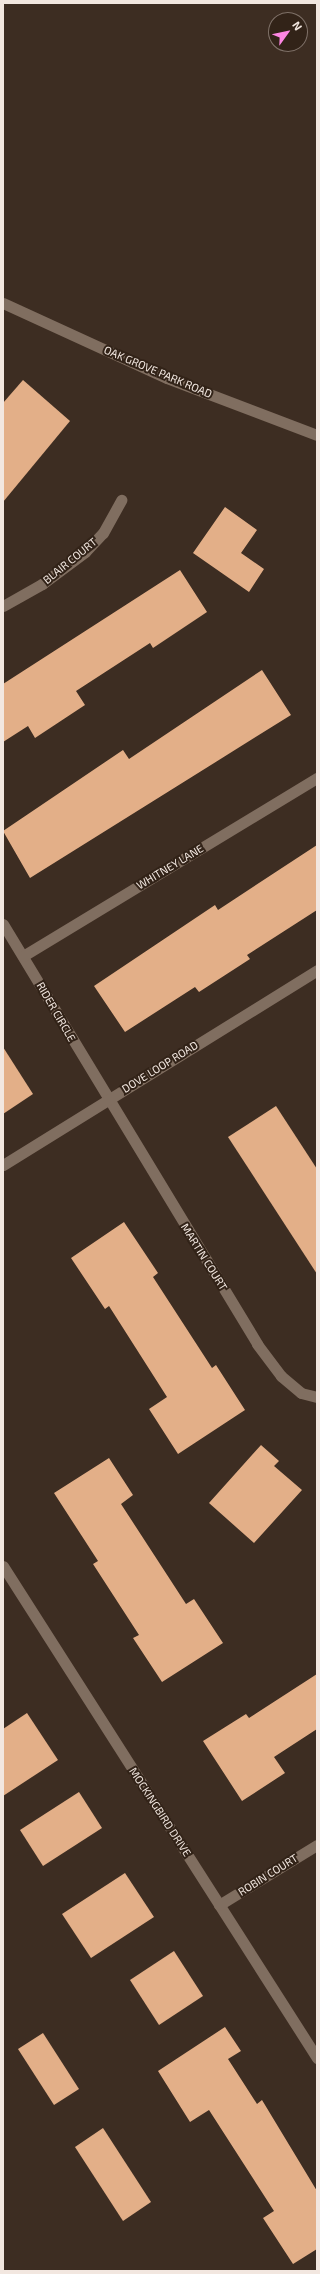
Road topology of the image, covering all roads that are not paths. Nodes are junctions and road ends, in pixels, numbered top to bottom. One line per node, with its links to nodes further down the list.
1 (3, 303): 2 (street, OAK GROVE PARK ROAD)
2 (317, 435)
3 (121, 500): 4 (street, BLAIR COURT)
4 (3, 606)
5 (317, 778): 7 (street, WHITNEY LANE)
6 (3, 924): 7 (street, RIDER CIRCLE)
7 (23, 956): 9 (street, RIDER CIRCLE)
8 (317, 970): 9 (street, DOVE LOOP ROAD)
9 (108, 1100): 10 (street, DOVE LOOP ROAD); 11 (street, MARTIN COURT)
10 (3, 1165)
11 (317, 1397)
12 (3, 1566): 14 (street, MOCKINGBIRD DRIVE)
13 (317, 1845): 14 (street, ROBIN COURT)
14 (219, 1905): 15 (street, MOCKINGBIRD DRIVE)
15 (317, 2058)

